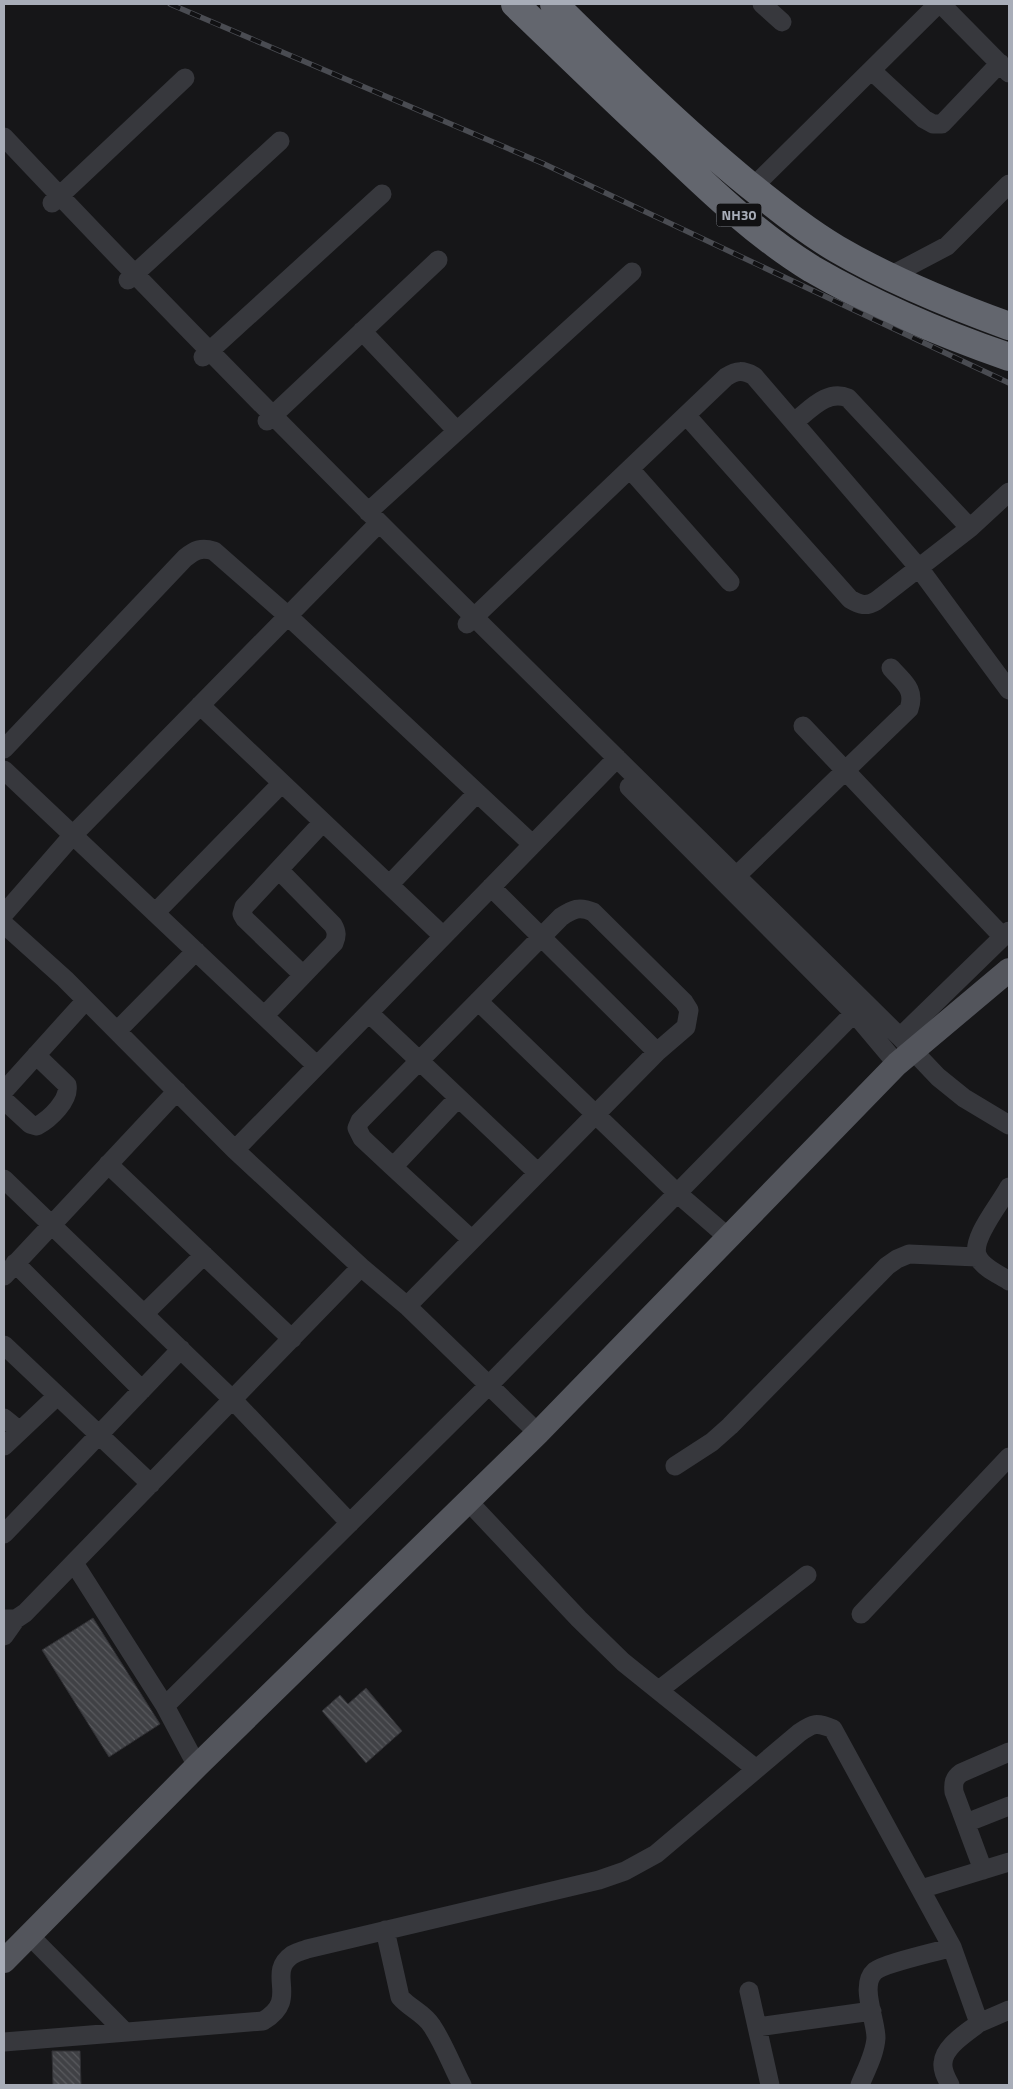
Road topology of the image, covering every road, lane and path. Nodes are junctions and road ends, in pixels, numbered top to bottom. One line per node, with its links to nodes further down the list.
1 (515, 4): 23 (highway, NH30)
2 (554, 4): 13 (highway, NH30)
3 (762, 4): 5 (street)
4 (940, 4): 6 (street); 7 (street)
5 (782, 22)
6 (1005, 68): 7 (street)
7 (872, 70): 13 (street)
8 (185, 78): 15 (street)
9 (4, 137): 15 (street)
10 (280, 141): 19 (street)
11 (4, 154): 15 (street)
12 (1009, 184): 18 (street)
13 (752, 188): 18 (highway, NH30)
14 (382, 194): 22 (street)
15 (56, 199): 19 (street)
16 (438, 260): 21 (street)
17 (632, 272): 27 (street)
18 (890, 276): 20 (highway, NH30)
19 (132, 277): 22 (street)
20 (1009, 326)
21 (362, 331): 25 (street); 27 (street)
22 (207, 354): 25 (street)
23 (1009, 357)
24 (686, 415): 26 (street); 28 (street); 32 (street)
25 (270, 418): 30 (street)
26 (794, 422): 31 (street); 32 (street)
27 (457, 431): 30 (street)
28 (630, 469): 33 (street); 35 (street)
29 (1009, 492): 31 (street)
30 (373, 522): 34 (street); 35 (street)
31 (970, 528): 32 (street)
32 (919, 568): 37 (street)
33 (730, 582)
34 (288, 616): 38 (street); 40 (street); 45 (street)
35 (471, 620): 41 (street)
36 (891, 668): 43 (street)
37 (1009, 690)
38 (200, 705): 44 (street); 47 (street)
39 (803, 726): 43 (street)
40 (4, 749)
41 (613, 762): 48 (street); 50 (street)
42 (4, 770): 47 (street)
43 (844, 770): 50 (street); 56 (street)
44 (282, 783): 46 (street); 53 (street)
45 (477, 793): 48 (street); 51 (street)
46 (323, 822): 49 (street); 51 (street)
47 (73, 835): 53 (street); 54 (street)
48 (532, 844): 52 (street)
49 (279, 870): 61 (street); 61 (street)
50 (732, 880): 65 (street); 68 (street)
51 (390, 885): 57 (street)
52 (491, 887): 57 (street); 58 (street)
53 (155, 913): 59 (street)
54 (4, 914)
55 (4, 924): 62 (street)
56 (1006, 934): 68 (street)
57 (443, 936): 64 (street)
58 (541, 937): 63 (street); 69 (street); 69 (street)
59 (196, 951): 66 (street); 67 (street)
60 (1009, 970): 68 (main road)
61 (303, 975): 66 (street)
62 (86, 1000): 67 (street); 70 (street)
63 (478, 1001): 71 (street); 77 (street)
64 (368, 1013): 71 (street); 72 (street)
65 (854, 1013): 68 (street); 84 (street)
66 (264, 1016): 72 (street)
67 (117, 1031): 74 (street)
68 (904, 1051): 78 (street); 87 (main road)
69 (657, 1052): 77 (street)
70 (36, 1055): 73 (street); 76 (street)
71 (419, 1061): 75 (street); 81 (street)
72 (317, 1066): 79 (street)
73 (4, 1091)
74 (177, 1091): 79 (street); 80 (street)
75 (458, 1098): 81 (street); 82 (street)
76 (4, 1100)
77 (596, 1115): 82 (street); 84 (street)
78 (1009, 1125)
79 (235, 1150): 91 (street)
80 (108, 1164): 86 (street); 89 (street)
81 (393, 1166): 88 (street)
82 (538, 1173): 88 (street)
83 (4, 1179): 86 (street)
84 (677, 1193): 87 (street); 99 (street)
85 (1008, 1193): 90 (street)
86 (51, 1224): 92 (street); 95 (street)
87 (728, 1238): 105 (main road)
88 (472, 1240): 94 (street)
89 (204, 1255): 95 (street); 96 (street)
90 (977, 1257): 93 (street); 109 (street)
91 (362, 1267): 94 (street); 96 (street)
92 (9, 1269): 100 (street)
93 (1009, 1281)
94 (407, 1306): 99 (street)
95 (144, 1314): 98 (street)
96 (292, 1339): 102 (street)
97 (4, 1346): 101 (street)
98 (180, 1349): 100 (street); 102 (street)
99 (488, 1386): 105 (street); 112 (street)
100 (142, 1390): 106 (street)
101 (57, 1396): 104 (street); 106 (street)
102 (233, 1400): 110 (street); 112 (street)
103 (4, 1418): 104 (street)
104 (20, 1431): 107 (street)
105 (538, 1433): 111 (main road)
106 (99, 1434): 110 (street); 113 (street)
107 (4, 1446)
108 (1009, 1457): 116 (street)
109 (675, 1466)
110 (151, 1484): 114 (street)
111 (468, 1501): 119 (street); 122 (main road)
112 (350, 1523): 120 (street)
113 (4, 1534)
114 (74, 1563): 117 (street); 120 (street)
115 (807, 1575): 119 (street)
116 (861, 1614)
117 (10, 1619): 118 (street)
118 (4, 1636)
119 (659, 1690): 123 (street)
120 (165, 1706): 122 (street)
121 (1009, 1752): 125 (street)
122 (197, 1766): 130 (main road)
123 (756, 1769): 128 (street); 129 (street)
124 (1009, 1806): 125 (street)
125 (966, 1823): 127 (street)
126 (1009, 1862): 127 (street)
127 (983, 1870): 128 (street)
128 (921, 1889): 131 (street)
129 (385, 1930): 138 (street); 140 (street)
130 (30, 1936): 132 (main road); 138 (street)
131 (952, 1947): 135 (street); 136 (street)
132 (4, 1961)
133 (749, 1990): 137 (street)
134 (1009, 2010): 136 (street)
135 (872, 2011): 137 (street); 142 (street)
136 (979, 2023): 143 (street)
137 (757, 2027): 141 (street)
138 (126, 2032): 139 (street)
139 (4, 2042)
140 (462, 2085)
141 (770, 2085)
142 (860, 2085)
143 (950, 2085)

